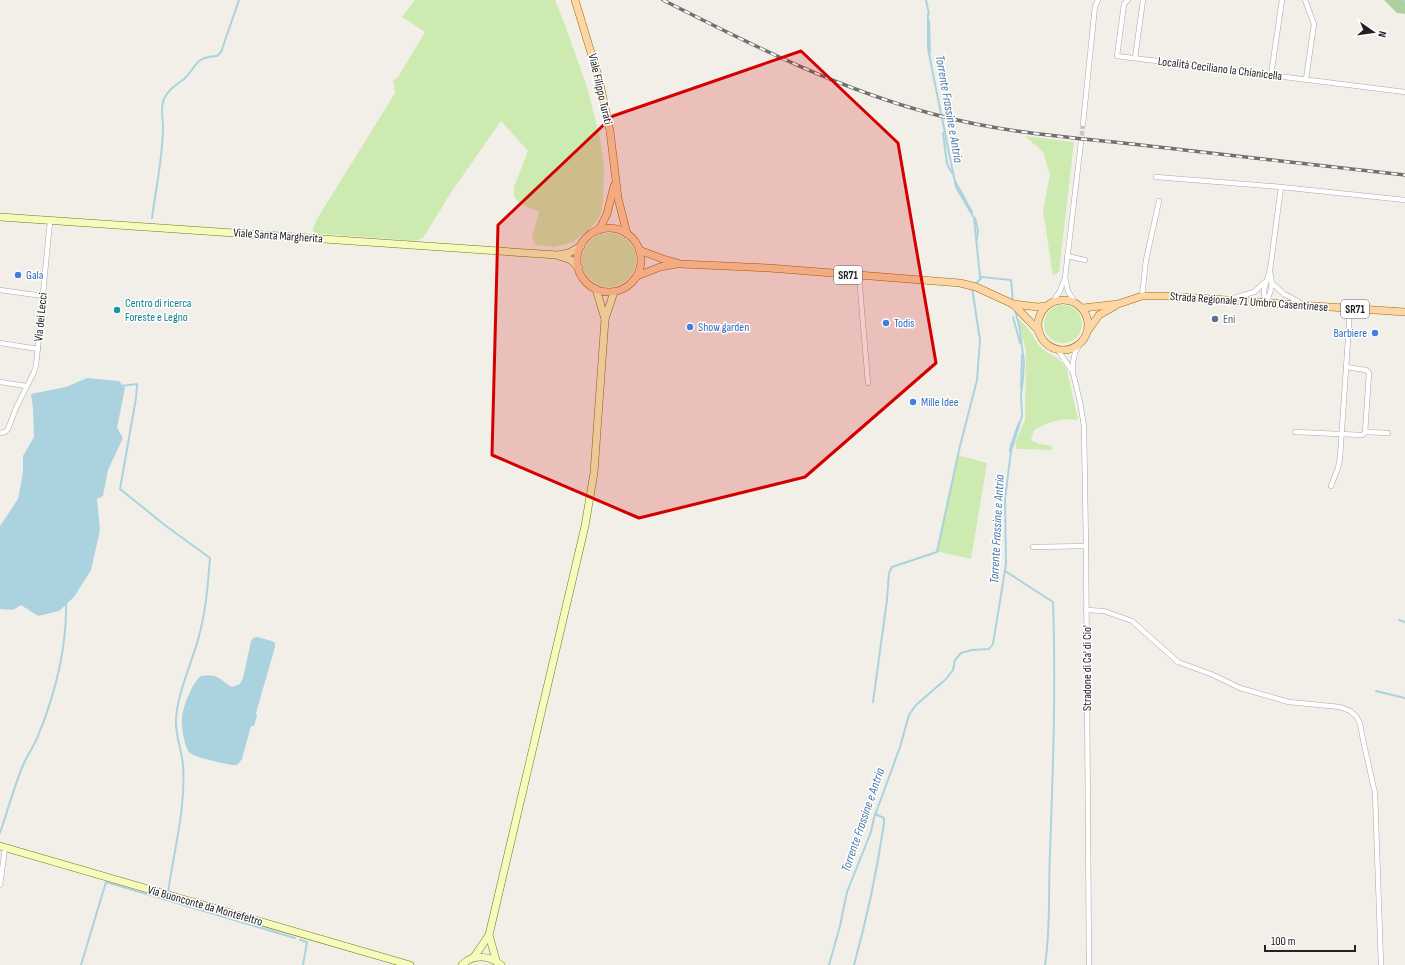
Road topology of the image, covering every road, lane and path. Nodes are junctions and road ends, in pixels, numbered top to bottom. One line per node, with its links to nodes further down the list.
1 (575, 0): 14 (main road, Viale Filippo Turati)
2 (1098, 0): 11 (street)
3 (1128, 0): 7 (street, Località Ceciliano la Chianicella)
4 (1143, 0): 7 (street)
5 (1282, 0): 8 (street)
6 (1305, 0): 9 (street)
7 (1135, 58): 8 (street, Località Ceciliano la Chianicella)
8 (1271, 75): 9 (street, Località Ceciliano la Chianicella)
9 (1306, 79): 10 (street, Località Ceciliano la Chianicella)
10 (1405, 92)
11 (1083, 124)
12 (1080, 142): 25 (street)
13 (1156, 177): 15 (street)
14 (614, 180): 20 (main road, Viale Filippo Turati); 21 (main road, Viale Filippo Turati)
15 (1281, 187): 16 (street); 29 (street)
16 (1405, 200)
17 (1159, 201): 39 (street)
18 (0, 218): 19 (street, Viale Santa Margherita)
19 (50, 221): 24 (street, Viale Santa Margherita); 38 (street, Via dei Lecci)
20 (599, 230): 21 (main road); 22 (main road)
21 (627, 234): 23 (main road)
22 (581, 246): 24 (street, Viale Santa Margherita); 28 (main road)
23 (639, 250): 27 (main road, SR71); 30 (main road)
24 (556, 255): 28 (street, Viale Santa Margherita)
25 (1067, 256): 26 (street); 32 (street)
26 (1085, 260)
27 (681, 264): 30 (main road, SR71); 31 (main road, SR71)
28 (579, 268): 35 (main road)
29 (1270, 270): 33 (street); 34 (street)
30 (637, 276): 37 (main road, SR71)
31 (859, 276): 44 (main road, SR71); 61 (street)
32 (1065, 278): 41 (street); 42 (street)
33 (1266, 281): 40 (street); 43 (street)
34 (1273, 284): 43 (street); 47 (street)
35 (596, 289): 37 (main road); 51 (street)
36 (0, 290): 38 (street)
37 (614, 292): 51 (street)
38 (43, 296): 56 (street, Via dei Lecci)
39 (1142, 296): 40 (main road, Strada Regionale 71 Umbro Casentinese / SR71); 45 (main road, Strada Regionale 71 Umbro Casentinese / SR71)
40 (1223, 300): 43 (main road, Strada Regionale 71 Umbro Casentinese / SR71)
41 (1053, 301): 42 (main road); 46 (main road)
42 (1074, 301): 48 (main road)
43 (1265, 303): 47 (main road, Strada Regionale 71 Umbro Casentinese / SR71)
44 (1013, 304): 46 (main road, SR71); 53 (main road, SR71)
45 (1118, 304): 48 (main road, Strada Regionale 71 Umbro Casentinese / SR71); 52 (main road, Strada Regionale 71 Umbro Casentinese / SR71)
46 (1045, 306): 53 (main road)
47 (1306, 306): 49 (main road, Strada Regionale 71 Umbro Casentinese / SR71)
48 (1083, 308): 52 (main road)
49 (1350, 309): 50 (main road, Strada Regionale 71 Umbro Casentinese / SR71); 58 (street)
50 (1405, 312)
51 (604, 319): 74 (street)
52 (1089, 329): 55 (main road, SR71)
53 (1039, 331): 57 (main road, SR71)
54 (0, 343): 56 (street)
55 (1080, 344): 57 (main road); 59 (street)
56 (38, 349): 62 (street, Via dei Lecci)
57 (1058, 350): 59 (street)
58 (1346, 368): 64 (street); 67 (street)
59 (1073, 373): 69 (street, Stradone di Ca' di Cio')
60 (0, 382): 62 (street)
61 (868, 383)
62 (26, 386): 65 (street, Via dei Lecci)
63 (1295, 432): 67 (street)
64 (1365, 432): 66 (street); 67 (street)
65 (0, 433)
66 (1388, 433)
67 (1341, 434): 68 (street)
68 (1331, 486)
69 (1086, 546): 70 (street); 71 (street, Stradone di Ca' di Cio')
70 (1033, 547)
71 (1086, 610): 79 (street, Stradone di Ca' di Cio'); 80 (street)
72 (3, 847): 73 (street); 77 (street, Via Buonconte da Montefeltro)
73 (0, 885)
74 (489, 935): 75 (street); 76 (street)
75 (474, 957): 76 (street); 78 (street)
76 (498, 963)
77 (410, 965)
78 (462, 965)
79 (1089, 965)
80 (1381, 965)

